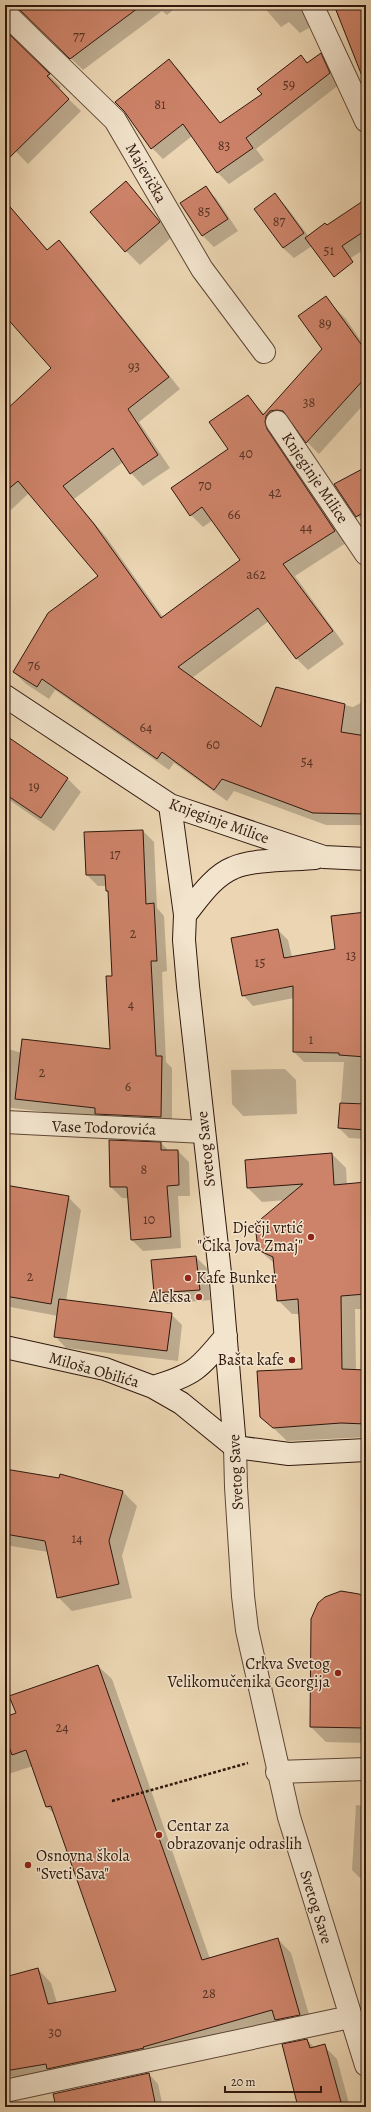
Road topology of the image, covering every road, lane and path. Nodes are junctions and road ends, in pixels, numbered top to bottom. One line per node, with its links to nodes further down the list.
1 (312, 5): 3 (street)
2 (5, 12): 4 (street, Majevička)
3 (366, 121)
4 (264, 352)
5 (277, 422): 6 (street, Knjeginje Milice)
6 (366, 554)
7 (5, 696): 8 (street, Knjeginje Milice)
8 (170, 806): 9 (street, Knjeginje Milice); 11 (street, Svetog Save)
9 (324, 857): 10 (street, Knjeginje Milice); 11 (street)
10 (366, 859)
11 (185, 915): 13 (street, Svetog Save)
12 (5, 1122): 13 (street, Vase Todorovića)
13 (204, 1132): 14 (street, Svetog Save)
14 (226, 1336): 16 (street); 17 (street, Svetog Save)
15 (5, 1347): 16 (street, Miloša Obilića)
16 (152, 1387): 17 (street, Miloša Obilića)
17 (235, 1447): 18 (street); 19 (street, Svetog Save)
18 (366, 1450)
19 (276, 1764): 20 (street); 21 (path); 22 (street, Svetog Save)
20 (366, 1769)
21 (112, 1801)
22 (350, 2017): 23 (street, Svetog Save); 24 (street)
23 (366, 2065)
24 (5, 2091)

